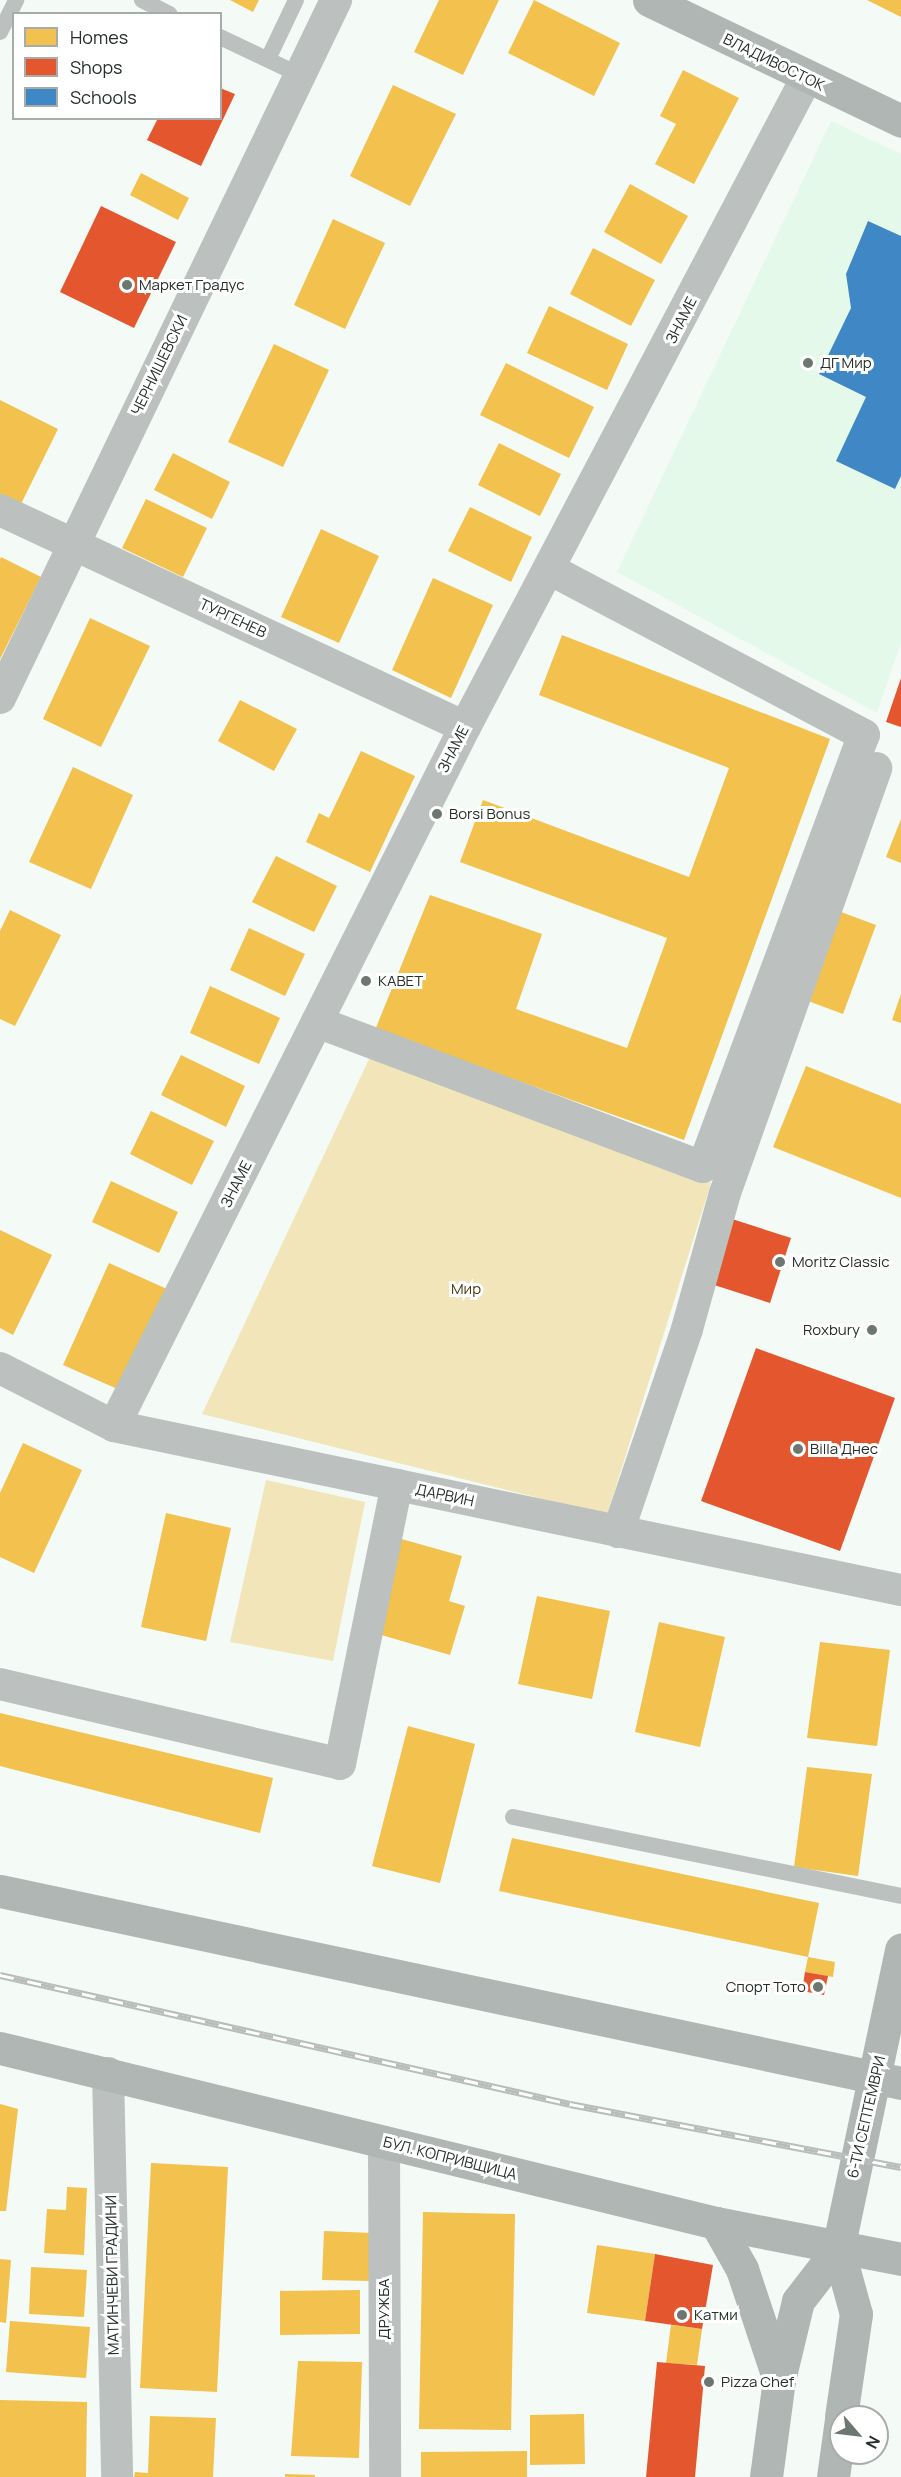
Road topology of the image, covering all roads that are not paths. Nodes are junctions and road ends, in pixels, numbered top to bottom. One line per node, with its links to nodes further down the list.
1 (16, 0): 7 (lane)
2 (142, 0): 6 (lane)
3 (296, 0): 9 (lane)
4 (336, 0): 10 (street, ЧЕРНИШЕВСКИ)
5 (648, 0): 11 (main road, ВЛАДИВОСТОК)
6 (166, 12)
7 (0, 32)
8 (222, 38): 9 (lane)
9 (268, 59): 10 (lane)
10 (300, 75): 14 (street, ЧЕРНИШЕВСКИ)
11 (806, 79): 12 (main road, ВЛАДИВОСТОК); 15 (street, ЗНАМЕ)
12 (901, 121)
13 (0, 510): 14 (street, ТУРГЕНЕВ)
14 (73, 543): 16 (street, ЧЕРНИШЕВСКИ); 17 (street, ТУРГЕНЕВ)
15 (550, 570): 17 (street, ЗНАМЕ); 19 (street)
16 (0, 698)
17 (465, 727): 19 (street, ЗНАМЕ)
18 (876, 768): 23 (street)
19 (317, 1022): 21 (street, ЗНАМЕ)
20 (0, 1368): 21 (street, ДАРВИН)
21 (114, 1426): 22 (street, ДАРВИН)
22 (397, 1485): 23 (street, ДАРВИН); 25 (street)
23 (618, 1532): 24 (street, ДАРВИН)
24 (901, 1590)
25 (0, 1684)
26 (513, 1816): 28 (lane)
27 (0, 1891): 32 (main road)
28 (901, 1896)
29 (901, 1950): 32 (main road, 6-ТИ СЕПТЕМВРИ)
30 (0, 2048): 31 (main road, БУЛ. КОПРИВЩИЦА)
31 (108, 2073): 33 (main road, БУЛ. КОПРИВЩИЦА); 39 (street, МАТИНЧЕВИ ГРАДИНИ)
32 (889, 2082): 35 (main road, 6-ТИ СЕПТЕМВРИ)
33 (384, 2142): 34 (main road, БУЛ. КОПРИВЩИЦА); 40 (street, ДРУЖБА)
34 (716, 2223): 35 (main road, БУЛ. КОПРИВЩИЦА); 37 (main road)
35 (838, 2249): 36 (main road, БУЛ. КОПРИВЩИЦА); 37 (main road, 6-ТИ СЕПТЕМВРИ); 38 (main road, 6-ТИ СЕПТЕМВРИ)
36 (901, 2259)
37 (779, 2379): 41 (main road, 6-ТИ СЕПТЕМВРИ)
38 (843, 2405)
39 (117, 2477)
40 (385, 2477)
41 (766, 2477)

